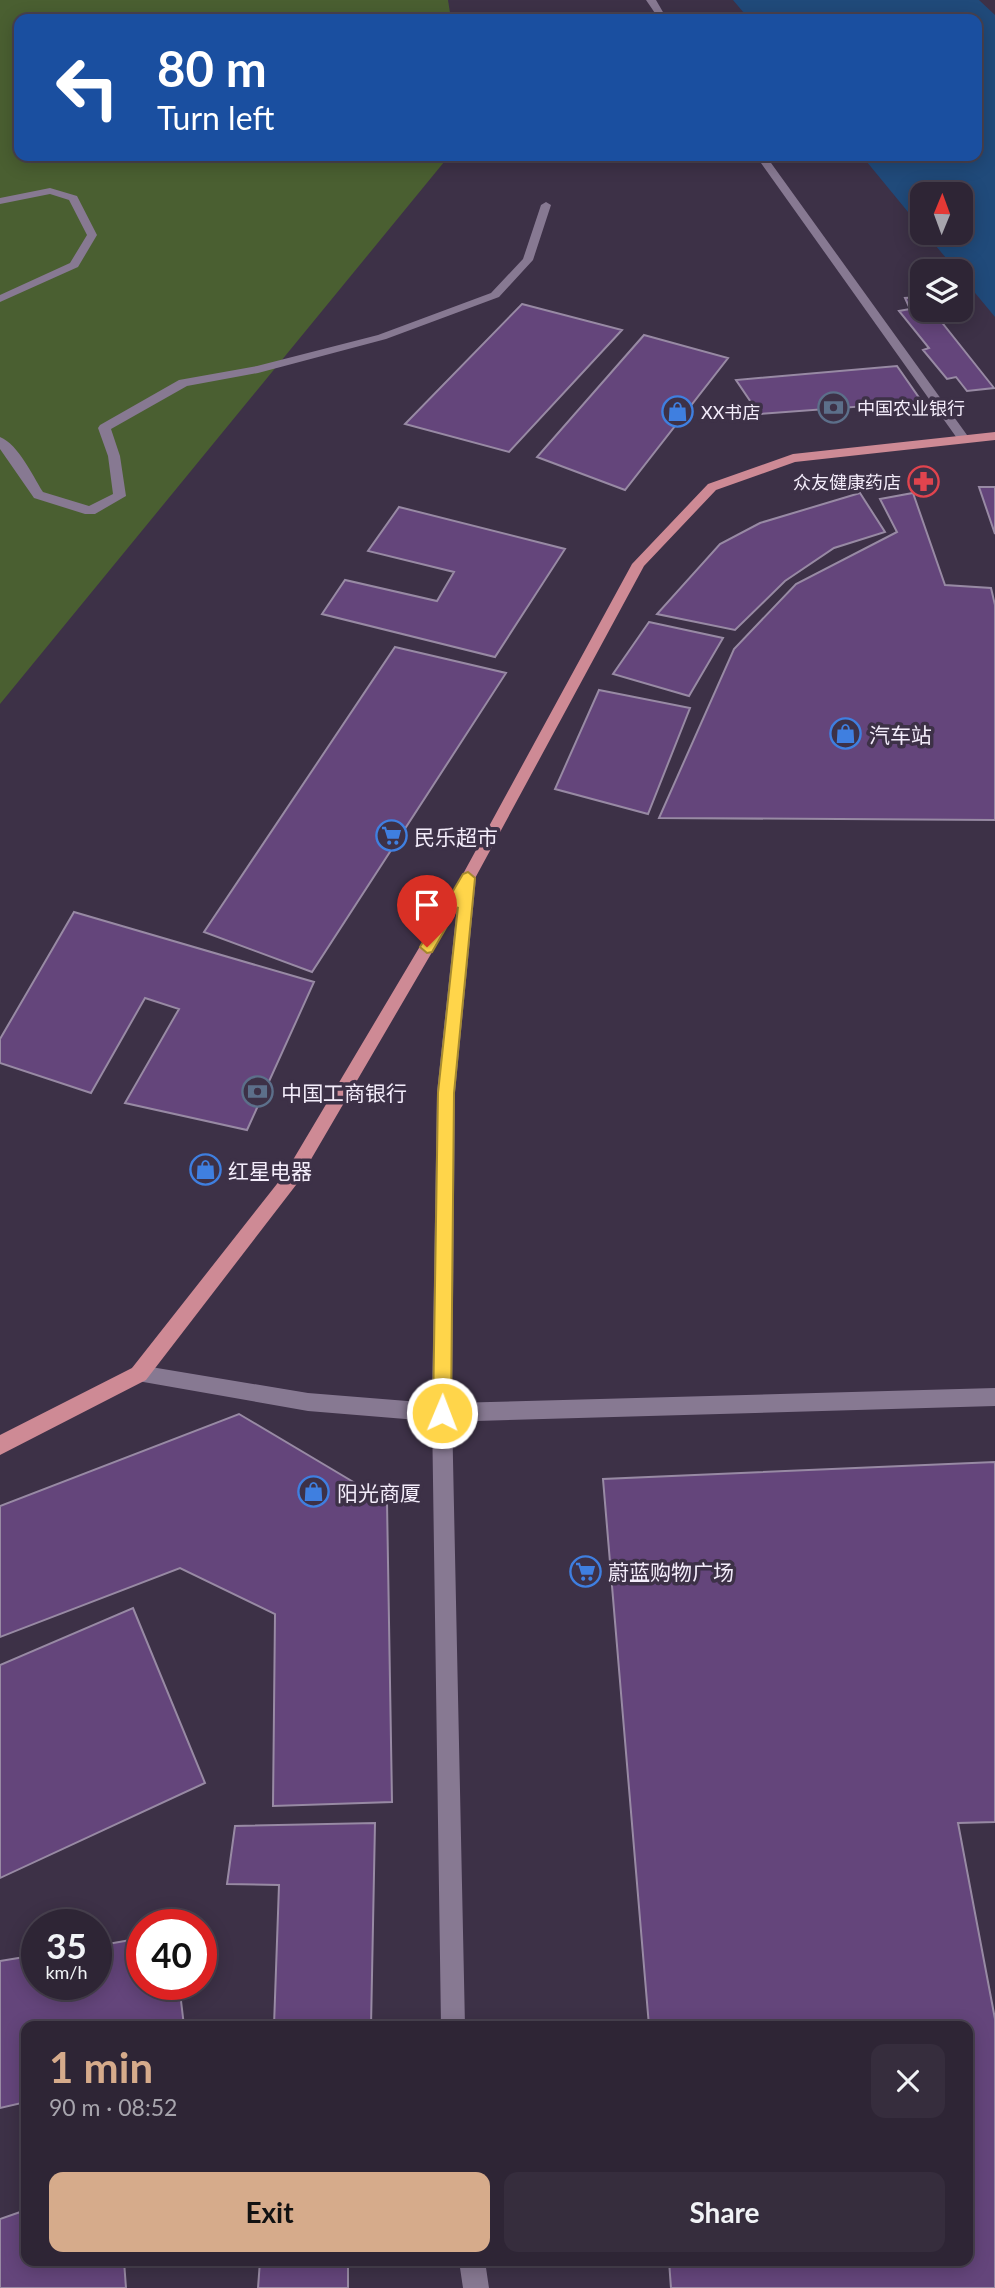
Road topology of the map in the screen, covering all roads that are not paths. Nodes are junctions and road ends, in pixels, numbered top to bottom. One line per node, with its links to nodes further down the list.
1 (765, 161): 6 (street)
2 (0, 201): 4 (street)
3 (547, 205): 7 (street)
4 (0, 299)
5 (995, 436): 6 (main road)
6 (963, 438): 8 (main road)
7 (0, 441)
8 (468, 878): 9 (main road); 11 (street)
9 (139, 1374): 11 (street); 12 (main road)
10 (995, 1397): 11 (street)
11 (442, 1413): 13 (street)
12 (0, 1446)
13 (453, 2021)
14 (473, 2266): 15 (street)
15 (476, 2288)

